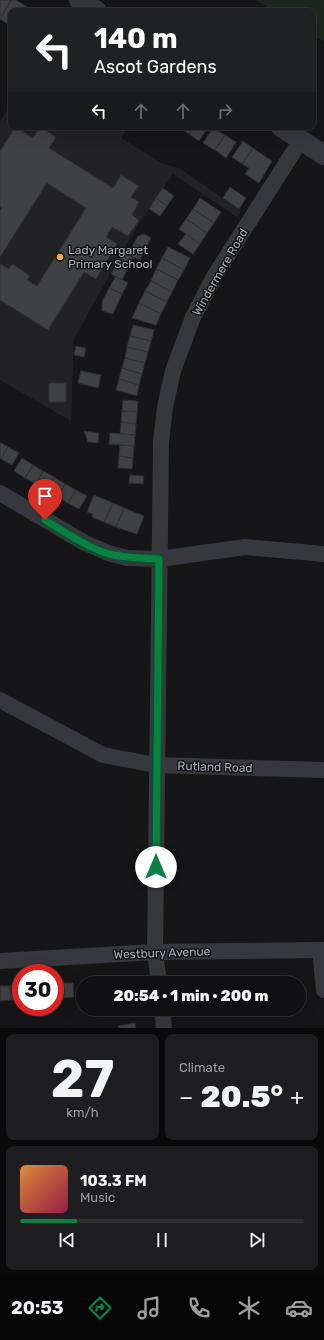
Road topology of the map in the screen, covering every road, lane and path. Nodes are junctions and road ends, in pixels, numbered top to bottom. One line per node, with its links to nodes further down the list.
1 (79, 0): 2 (street)
2 (92, 8)
3 (286, 130): 4 (street)
4 (301, 140): 5 (street); 8 (street, Windermere Road)
5 (324, 155)
6 (0, 493): 8 (street)
7 (324, 554): 8 (street)
8 (159, 559): 10 (street, Windermere Road)
9 (0, 700): 10 (street, Rutland Road)
10 (156, 765): 11 (street, Rutland Road); 13 (street, Windermere Road)
11 (324, 770)
12 (322, 950): 13 (street, Westbury Avenue); 16 (street)
13 (155, 952): 14 (street, Westbury Avenue); 15 (street, Windermere Road)
14 (0, 961)
15 (158, 976)
16 (324, 990)
17 (163, 1016): 18 (street)
18 (164, 1028)

